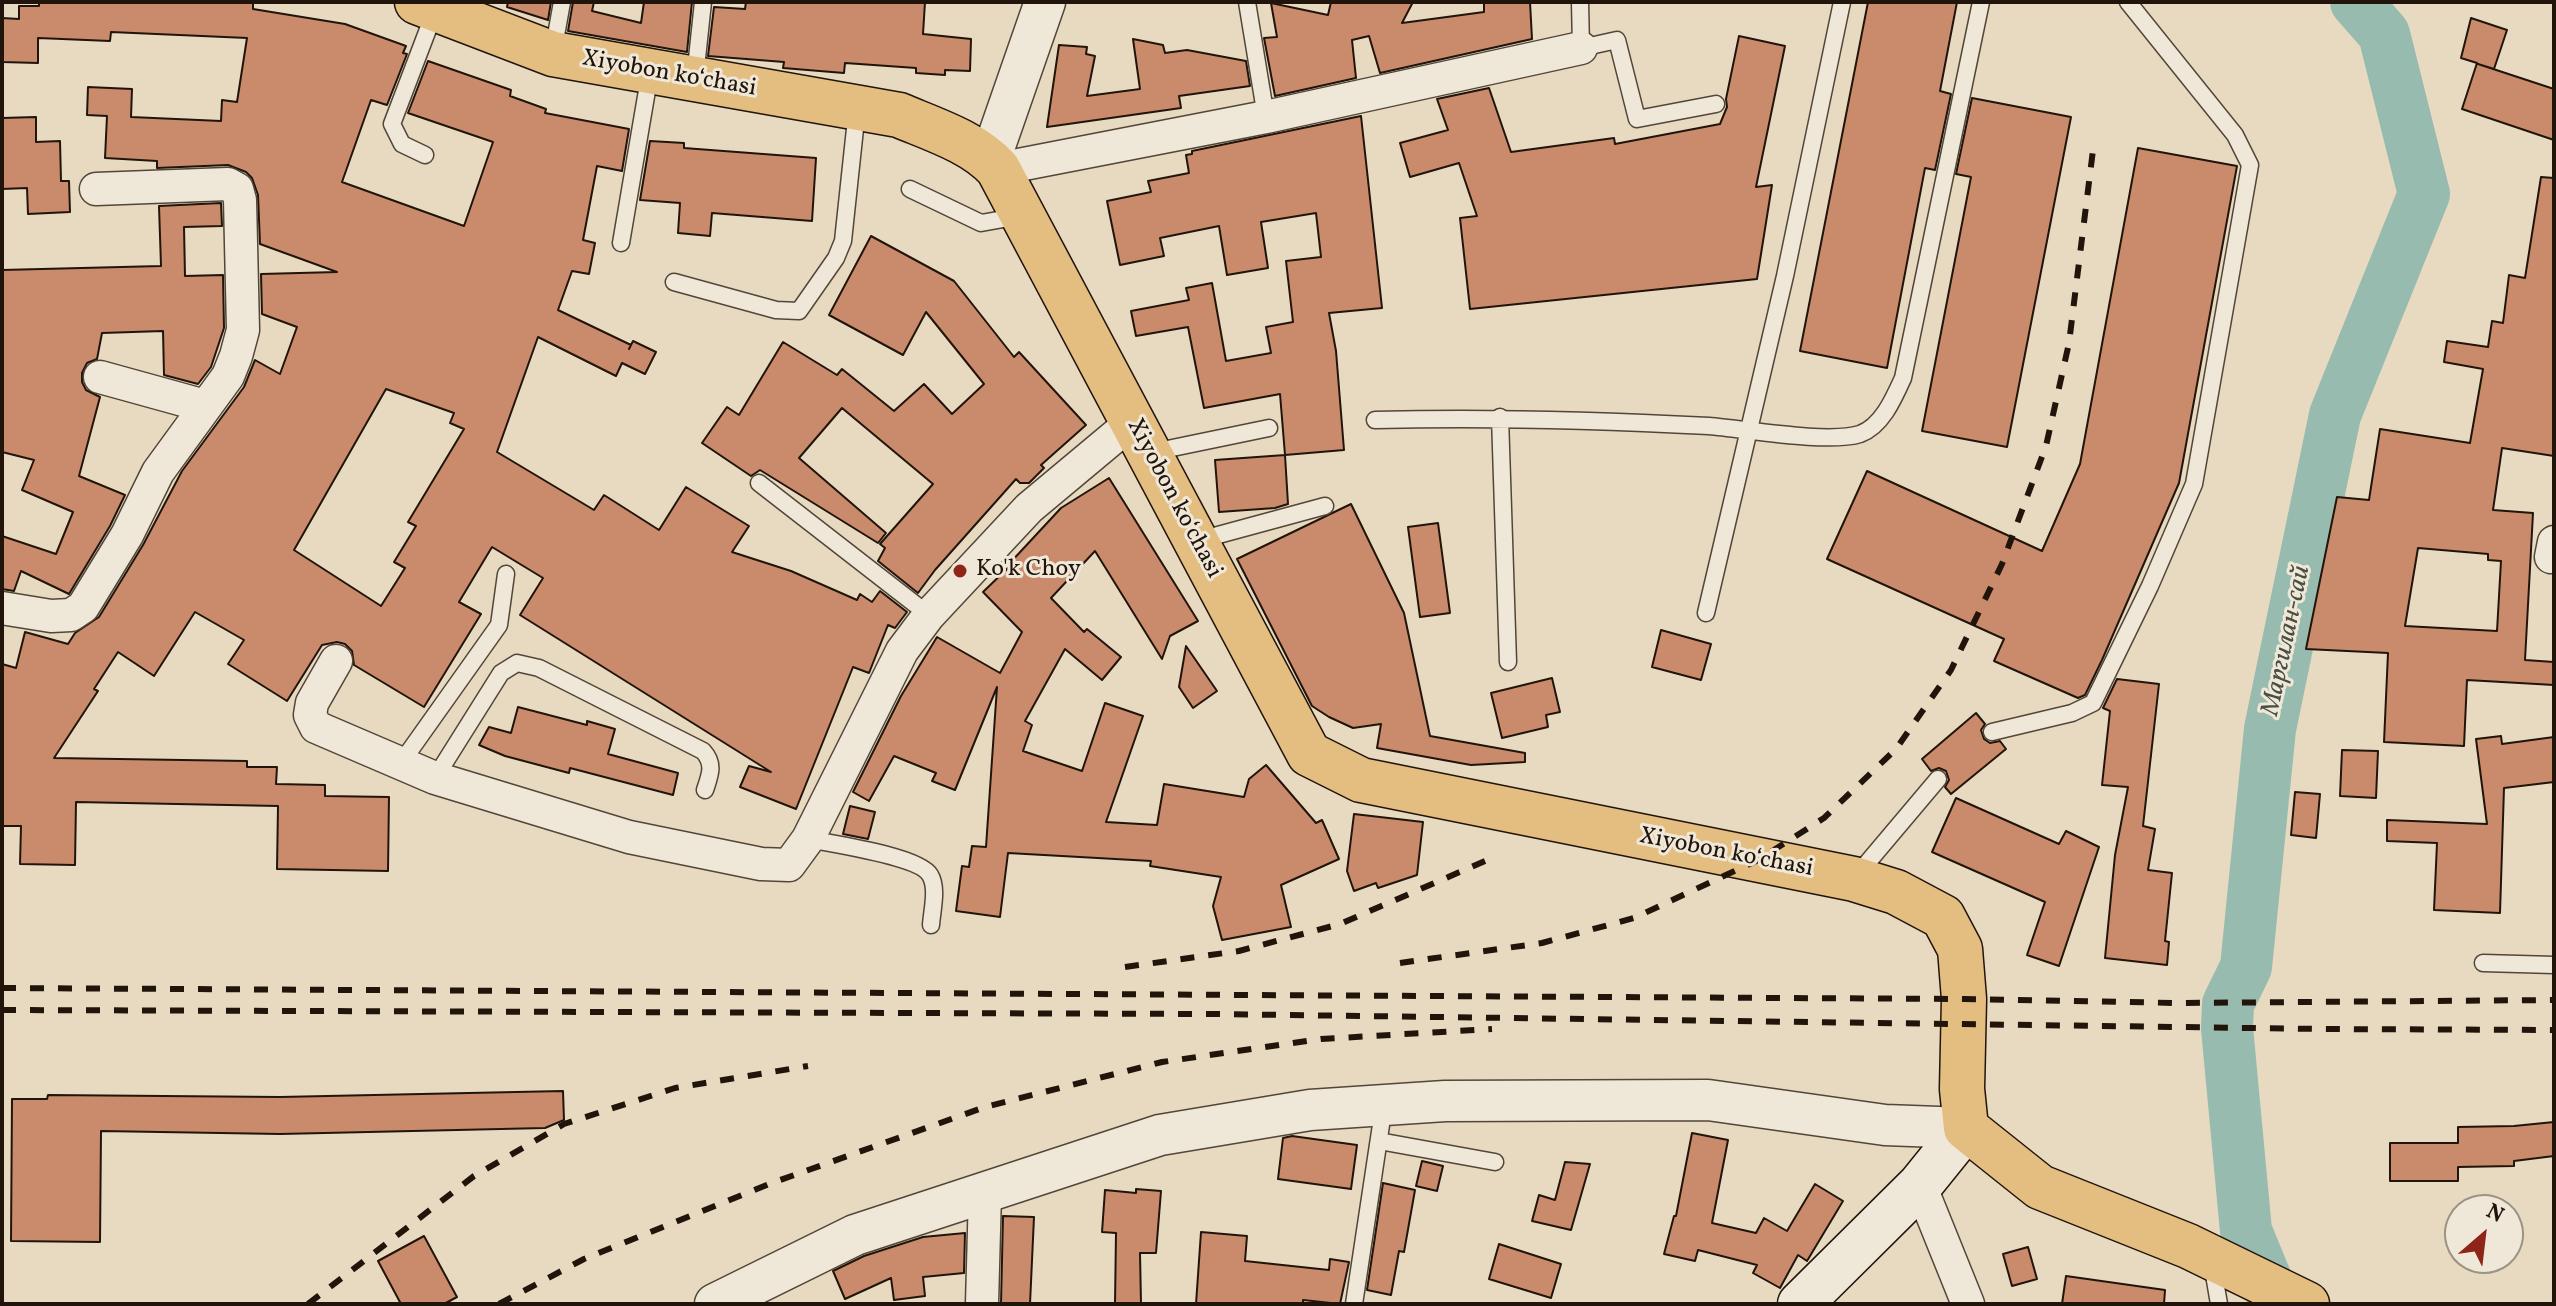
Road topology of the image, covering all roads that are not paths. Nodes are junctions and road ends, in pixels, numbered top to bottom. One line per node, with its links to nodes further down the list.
1 (562, 2): 11 (lane)
2 (703, 2): 13 (lane)
3 (1045, 2): 18 (street)
4 (1247, 2): 16 (lane)
5 (1580, 2): 10 (lane)
6 (1842, 2): 29 (lane)
7 (1981, 2): 29 (lane)
8 (2128, 2): 40 (lane)
9 (426, 6): 11 (main road, Xiyobon koʻchasi); 17 (lane)
10 (1581, 48): 14 (lane); 16 (street)
11 (553, 54): 12 (main road, Xiyobon koʻchasi)
12 (650, 71): 13 (main road, Xiyobon koʻchasi); 22 (lane)
13 (695, 79): 15 (main road, Xiyobon koʻchasi)
14 (1716, 104)
15 (857, 108): 18 (main road, Xiyobon koʻchasi); 23 (lane)
16 (1266, 117): 18 (street)
17 (425, 155)
18 (994, 165): 21 (main road, Xiyobon koʻchasi)
19 (96, 189): 25 (street)
20 (910, 189): 21 (lane)
21 (1022, 215): 30 (main road, Xiyobon koʻchasi)
22 (621, 243)
23 (674, 282)
24 (100, 377): 25 (street)
25 (205, 406): 35 (street)
26 (1500, 417): 27 (lane); 29 (lane); 39 (lane)
27 (1375, 420)
28 (1269, 428): 30 (lane)
29 (1748, 429): 36 (lane)
30 (1139, 438): 33 (main road, Xiyobon koʻchasi); 37 (street)
31 (759, 483): 37 (lane)
32 (1325, 506): 33 (lane)
33 (1195, 541): 46 (main road, Xiyobon koʻchasi)
34 (506, 574): 41 (lane)
35 (2, 608)
36 (1706, 613)
37 (929, 615): 45 (street)
38 (336, 661): 41 (street)
39 (1508, 662)
40 (1992, 732)
41 (401, 763): 42 (street)
42 (435, 778): 44 (lane); 45 (street)
43 (1938, 779): 46 (lane)
44 (705, 790)
45 (808, 839): 47 (lane)
46 (1854, 879): 51 (main road, Xiyobon koʻchasi)
47 (931, 925)
48 (2483, 963): 49 (lane)
49 (2554, 965)
50 (1382, 1123): 51 (street); 52 (lane); 54 (street); 58 (lane)
51 (1966, 1128): 53 (main road); 55 (main road)
52 (1495, 1162)
53 (1920, 1185): 59 (main road); 60 (street)
54 (985, 1193): 56 (street); 57 (street)
55 (2200, 1252): 61 (lane); 62 (main road)
56 (715, 1304)
57 (982, 1304)
58 (1354, 1304)
59 (1800, 1304)
60 (1968, 1304)
61 (2219, 1304)
62 (2307, 1304)

